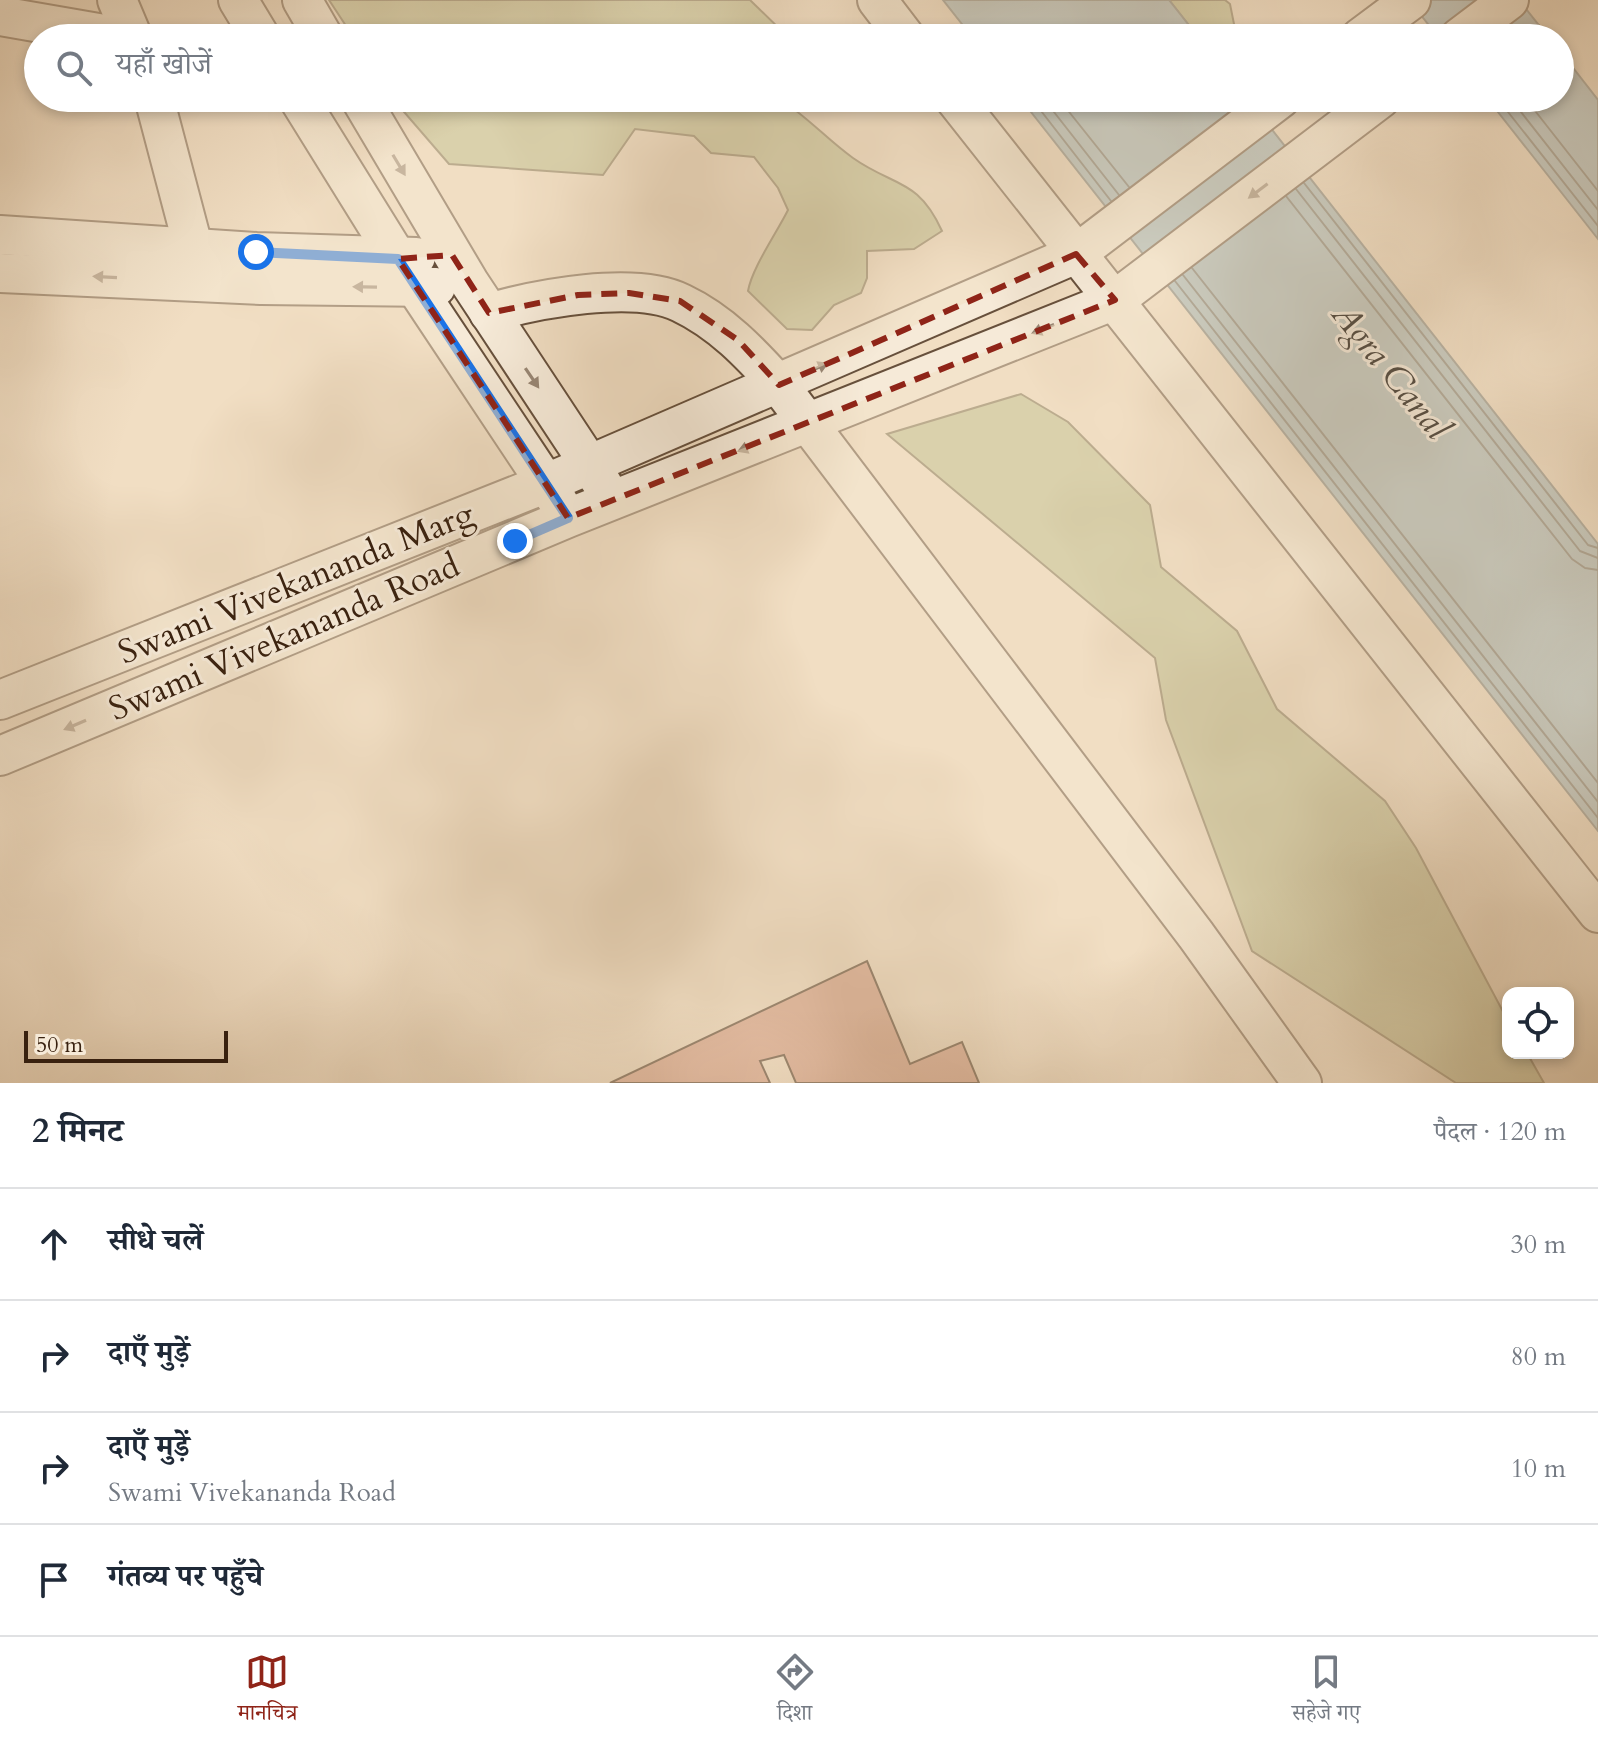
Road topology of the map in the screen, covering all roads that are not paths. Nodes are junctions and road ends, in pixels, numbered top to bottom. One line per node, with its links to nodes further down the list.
1 (117, 0): 9 (street)
2 (238, 0): 10 (street)
3 (302, 0): 11 (street)
4 (877, 0): 12 (street)
5 (1411, 0): 13 (street)
6 (1509, 0): 14 (street)
7 (0, 16): 8 (street)
8 (46, 24)
9 (127, 24)
10 (253, 24)
11 (316, 24)
12 (895, 24)
13 (1379, 24)
14 (1477, 24)
15 (158, 112): 22 (street)
16 (307, 112): 25 (street)
17 (368, 112): 26 (street, one-way to 26)
18 (965, 112): 23 (street)
19 (1263, 112): 23 (street, Swami Vivekananda Marg)
20 (1363, 112): 27 (street, Swami Vivekananda Road, one-way to 27)
21 (0, 235): 22 (street)
22 (193, 246): 25 (street)
23 (1076, 254): 27 (street); 28 (street, Swami Vivekananda Marg, one-way to 23)
24 (0, 273): 25 (street, one-way to 24)
25 (407, 273): 26 (street); 31 (street)
26 (471, 285): 28 (street); 30 (street, one-way to 30)
27 (1130, 290): 29 (street, Swami Vivekananda Road, one-way to 29); 36 (street)
28 (779, 385): 29 (street); 30 (street, Swami Vivekananda Marg)
29 (808, 423): 32 (street, Swami Vivekananda Road, one-way to 32); 37 (street)
30 (590, 465): 31 (street, Swami Vivekananda Marg); 32 (street)
31 (547, 483): 33 (street); 34 (street, Swami Vivekananda Marg)
32 (612, 502): 33 (street, Swami Vivekananda Road)
33 (568, 518): 35 (street, Swami Vivekananda Road, one-way to 35)
34 (0, 700)
35 (0, 756)
36 (1598, 913)
37 (1302, 1083)

